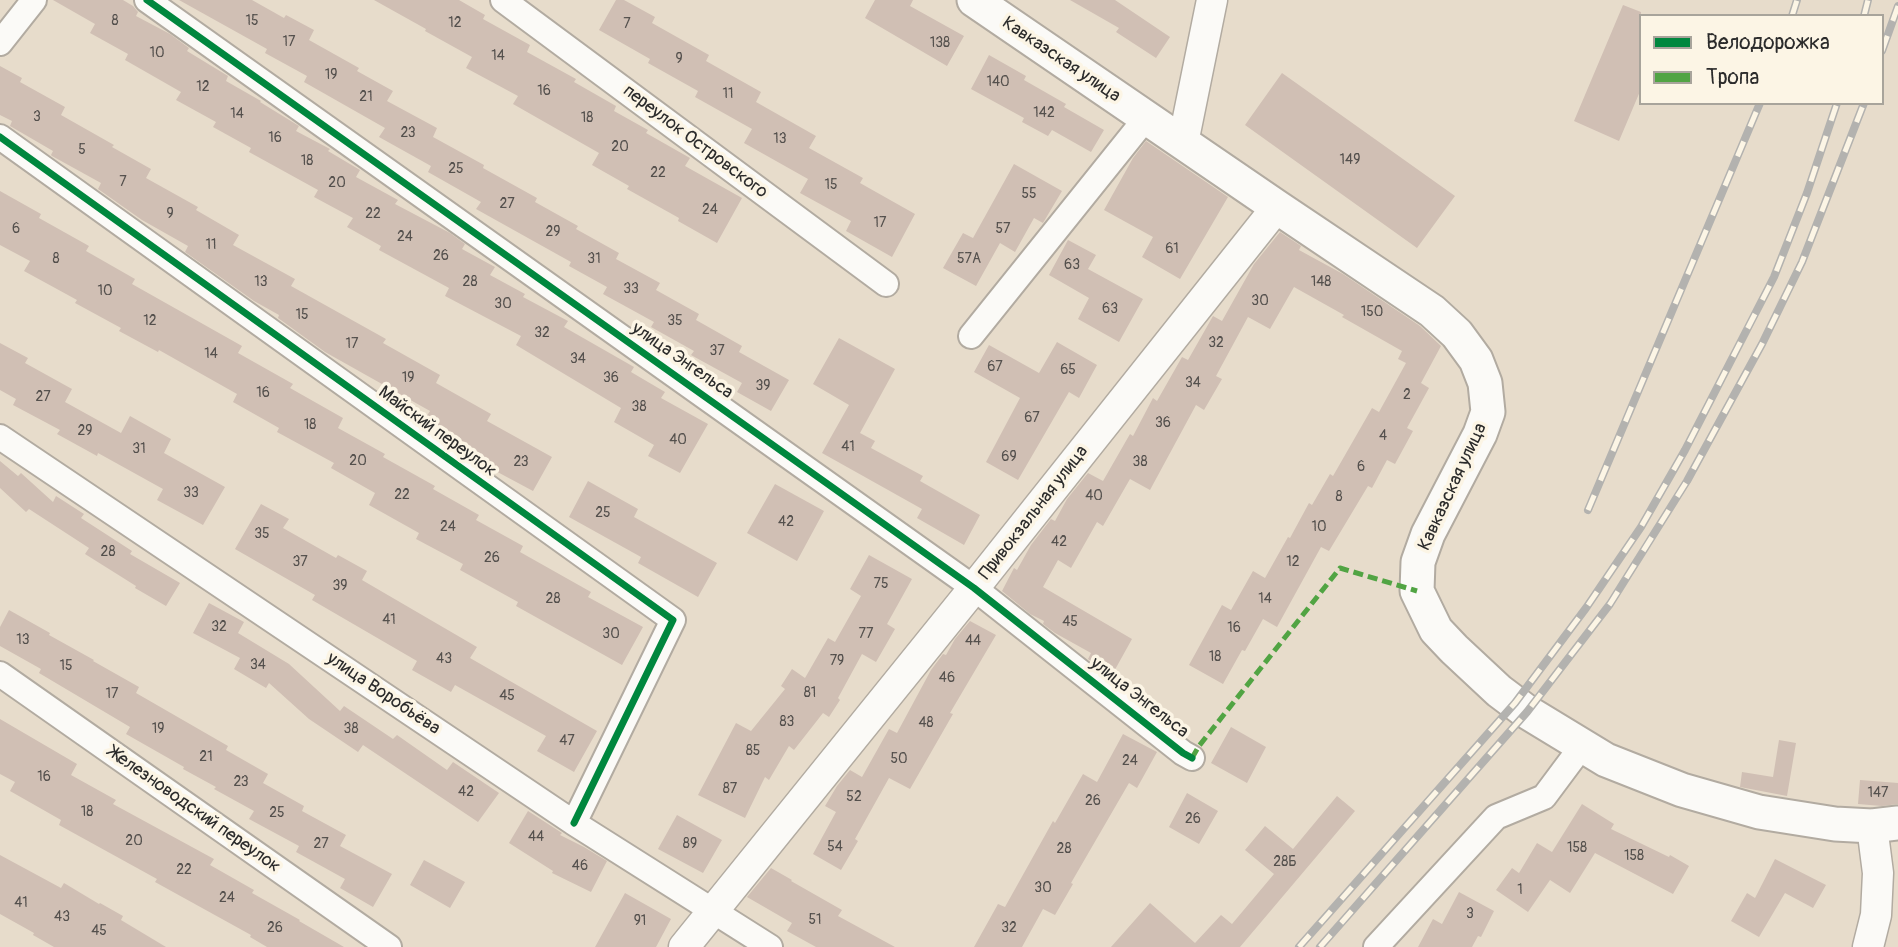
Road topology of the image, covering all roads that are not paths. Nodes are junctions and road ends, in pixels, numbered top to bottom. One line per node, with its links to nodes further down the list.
1 (34, 0): 6 (street)
2 (147, 0): 14 (street, улица Энгельса)
3 (503, 0): 11 (street, переулок Островского)
4 (974, 0): 7 (main road, Кавказская улица)
5 (1212, 0): 9 (street)
6 (0, 43)
7 (1146, 118): 9 (main road, Кавказская улица); 12 (street)
8 (0, 137): 18 (street, Майский переулок)
9 (1183, 143): 10 (main road, Кавказская улица)
10 (1277, 207): 14 (street, Привокзальная улица); 16 (main road, Кавказская улица)
11 (886, 284)
12 (971, 336)
13 (0, 437): 18 (street, улица Воробьёва)
14 (974, 588): 17 (street, улица Энгельса); 20 (street, Привокзальная улица)
15 (0, 674): 21 (street, Железноводский переулок)
16 (1582, 746): 19 (main road, Кавказская улица); 24 (street)
17 (1192, 758)
18 (574, 823): 20 (street, улица Воробьёва)
19 (1885, 825): 25 (street)
20 (713, 911): 22 (street, Привокзальная улица); 23 (street, улица Воробьёва)
21 (389, 947)
22 (684, 947)
23 (770, 947)
24 (1376, 947)
25 (1868, 947)

